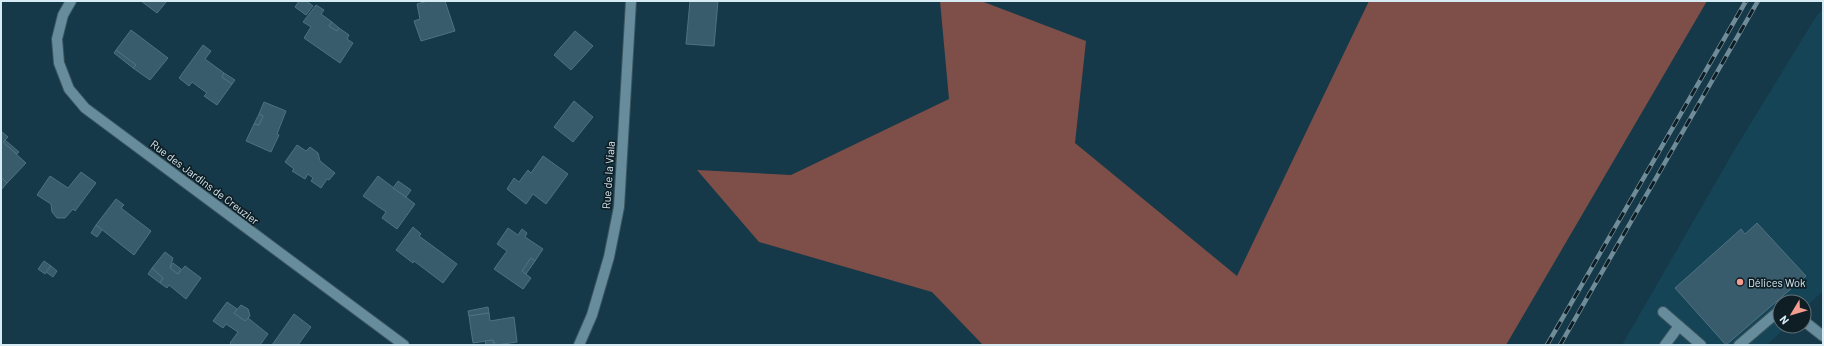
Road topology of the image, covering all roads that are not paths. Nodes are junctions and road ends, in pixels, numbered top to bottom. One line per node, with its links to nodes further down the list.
1 (71, 1): 8 (street, Rue des Jardins de Creuzier)
2 (631, 1): 9 (street, Rue de la Viala)
3 (1663, 312): 5 (street)
4 (1772, 317): 12 (street)
5 (1679, 326): 10 (street); 11 (street)
6 (1812, 327): 7 (street)
7 (1823, 336)
8 (404, 345)
9 (579, 345)
10 (1666, 345)
11 (1701, 345)
12 (1739, 345)

